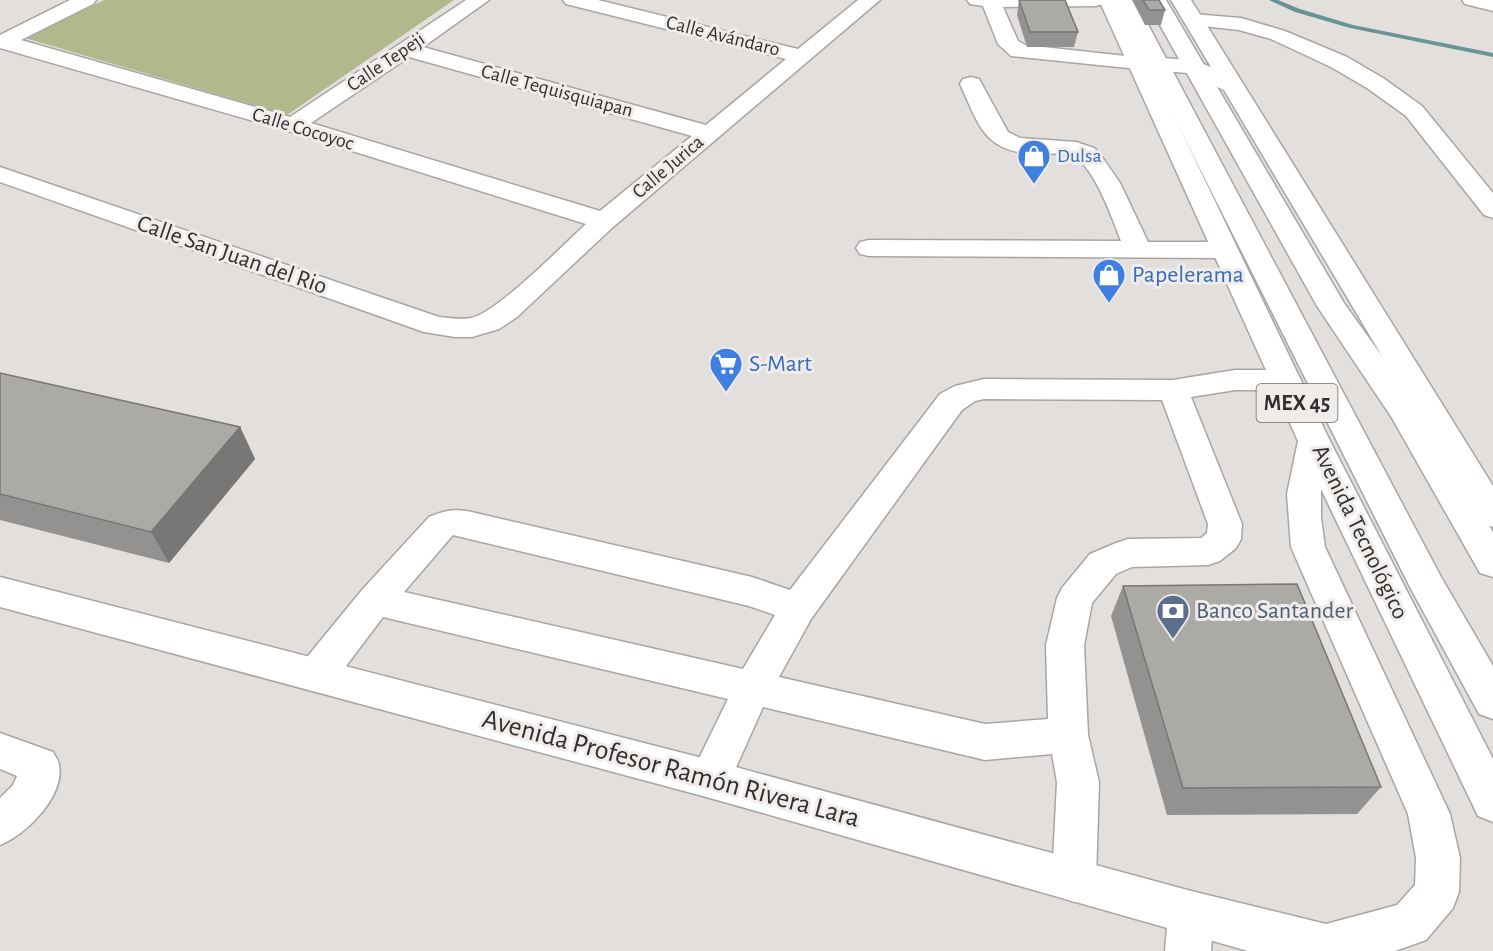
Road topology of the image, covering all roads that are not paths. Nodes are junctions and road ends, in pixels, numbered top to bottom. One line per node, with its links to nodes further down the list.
1 (86, 0): 13 (street)
2 (479, 0): 14 (street, Calle Tepeji)
3 (573, 0): 15 (street, Calle Avándaro)
4 (870, 0): 15 (street, Calle Jurica)
5 (1096, 0): 10 (street)
6 (1109, 0): 16 (street, Avenida Tecnológico / MEX 45)
7 (1125, 0): 16 (street)
8 (1156, 0): 17 (street)
9 (1472, 0): 11 (street)
10 (984, 1): 16 (street)
11 (1493, 5)
12 (1187, 10): 19 (street); 23 (street)
13 (1, 41): 20 (street, Calle Cocoyoc)
14 (405, 49): 20 (street, Calle Tepeji); 21 (street, Calle Tequisquiapan)
15 (802, 56): 21 (street, Calle Jurica)
16 (1147, 63): 17 (street); 27 (street, Avenida Tecnológico / MEX 45); 39 (street)
17 (1193, 67): 19 (street); 33 (street)
18 (971, 84): 26 (street)
19 (1232, 85): 32 (street)
20 (293, 125): 24 (street, Calle Cocoyoc)
21 (709, 133): 24 (street, Calle Jurica)
22 (0, 174): 28 (street, Calle San Juan del Rio)
23 (1493, 210)
24 (604, 221): 28 (street, Calle Jurica)
25 (869, 248): 26 (street)
26 (1138, 249): 27 (street)
27 (1224, 250): 29 (street, Avenida Tecnológico / MEX 45)
28 (466, 330)
29 (1286, 380): 30 (street); 31 (street, Avenida Tecnológico / MEX 45)
30 (1173, 390): 36 (street); 40 (street)
31 (1314, 441): 43 (street, Avenida Tecnológico / MEX 45); 47 (street)
32 (1493, 514)
33 (1493, 563)
34 (0, 592): 37 (street, Avenida Profesor Ramón Rivera Lara)
35 (375, 600): 36 (street); 37 (street); 38 (street)
36 (798, 608): 38 (street)
37 (317, 674): 42 (street, Avenida Profesor Ramón Rivera Lara)
38 (752, 689): 40 (street); 42 (street)
39 (1493, 702)
40 (1068, 735): 45 (street)
41 (0, 751): 44 (street)
42 (710, 779): 45 (street, Avenida Profesor Ramón Rivera Lara)
43 (1493, 802)
44 (0, 825)
45 (1074, 880): 46 (street, Avenida Profesor Ramón Rivera Lara)
46 (1189, 933): 47 (street, Avenida Profesor Ramón Rivera Lara)
47 (1332, 949)

